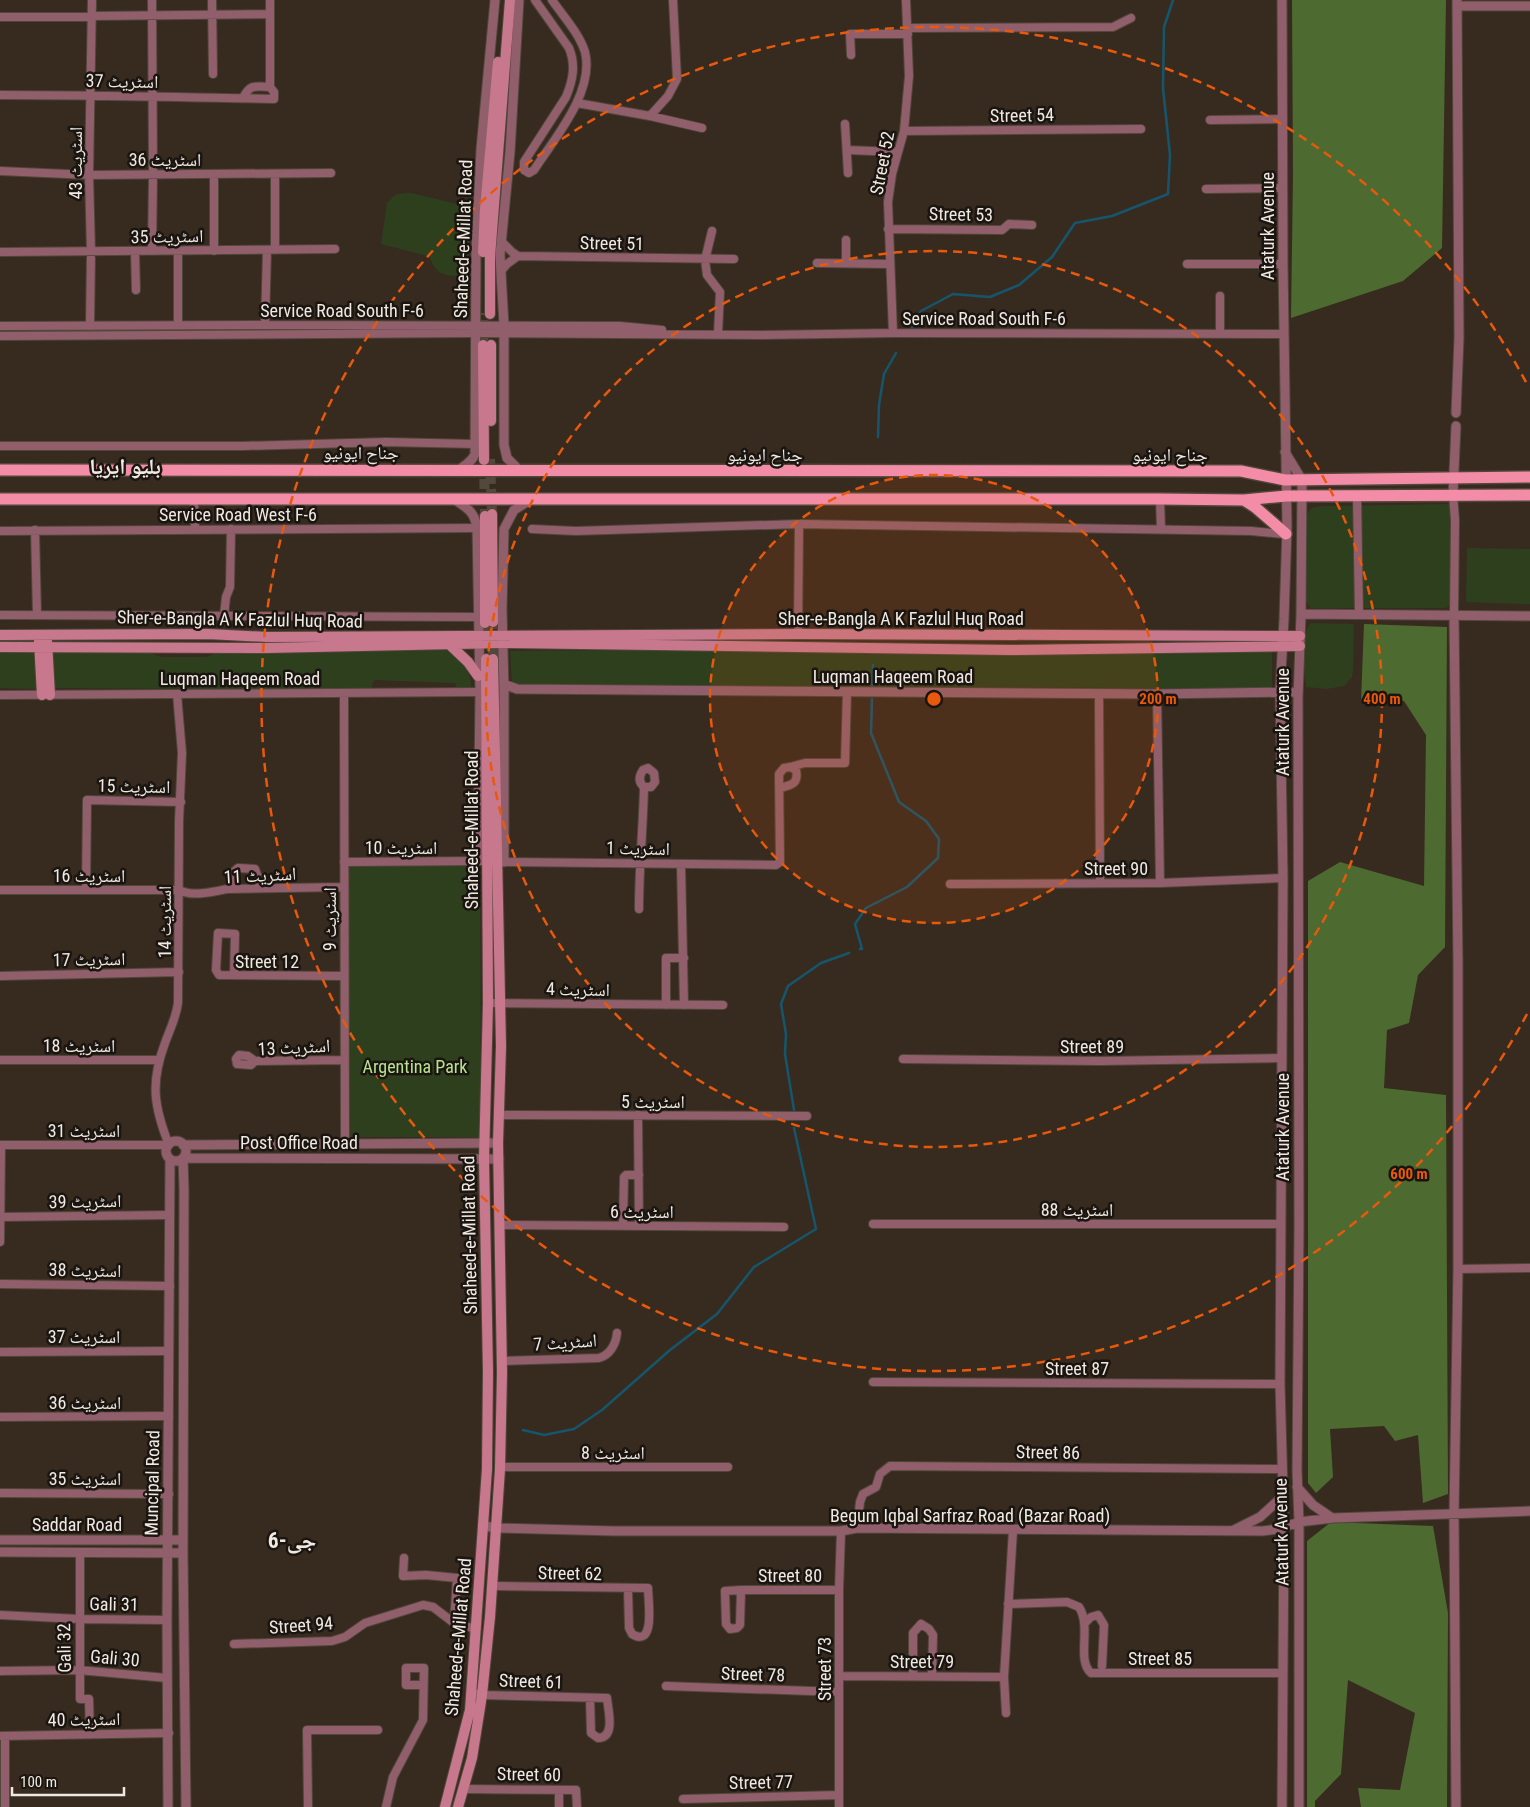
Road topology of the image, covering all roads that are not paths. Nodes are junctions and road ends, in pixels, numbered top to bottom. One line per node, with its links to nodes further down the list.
1 (92, 0): 17 (street, اسٹریٹ 43)
2 (152, 0): 18 (street)
3 (212, 0): 19 (street)
4 (270, 0): 16 (street)
5 (495, 0): 77 (street, Shaheed-e-Millat Road)
6 (503, 0): 7 (main road, Shaheed-e-Millat Road)
7 (510, 0)
8 (519, 0): 53 (street)
9 (535, 0): 30 (street)
10 (552, 0): 30 (street)
11 (673, 0): 31 (street)
12 (906, 0): 22 (street, Street 52)
13 (1282, 0): 32 (street, Ataturk Avenue)
14 (1457, 3): 15 (street); 85 (street)
15 (1530, 6)
16 (270, 14): 19 (street); 25 (street)
17 (93, 16): 18 (street); 20 (street); 27 (street, اسٹریٹ 43)
18 (151, 16): 19 (street); 28 (street)
19 (212, 16): 24 (street)
20 (0, 17)
21 (1131, 18): 22 (street)
22 (908, 31): 23 (street); 37 (street, Street 52)
23 (851, 55)
24 (213, 74)
25 (270, 87): 29 (street); 29 (street, اسٹریٹ 37)
26 (0, 95): 27 (street, اسٹریٹ 37)
27 (90, 95): 28 (street, اسٹریٹ 37); 46 (street, اسٹریٹ 43)
28 (152, 96): 29 (street, اسٹریٹ 37); 43 (street)
29 (243, 98)
30 (577, 103): 31 (street)
31 (650, 116): 35 (street)
32 (1283, 119): 33 (street); 47 (street, Ataturk Avenue)
33 (1210, 120)
34 (845, 124): 38 (street)
35 (702, 128)
36 (1141, 128): 37 (street, Street 54)
37 (904, 131): 39 (street, Street 52)
38 (846, 150): 39 (street); 42 (street)
39 (897, 152): 50 (street, Street 52)
40 (0, 171): 46 (street, اسٹریٹ 36)
41 (330, 173): 45 (street, اسٹریٹ 36)
42 (848, 173)
43 (153, 174): 44 (street, اسٹریٹ 36); 46 (street, اسٹریٹ 36); 56 (street)
44 (214, 174): 45 (street, اسٹریٹ 36); 58 (street)
45 (275, 174): 54 (street)
46 (89, 175): 60 (street, اسٹریٹ 43)
47 (1282, 188): 48 (street); 69 (street, Ataturk Avenue)
48 (1206, 189)
49 (1032, 226): 50 (street, Street 53)
50 (888, 229): 67 (street, Street 52)
51 (712, 231): 64 (street)
52 (846, 240): 66 (street)
53 (502, 241): 62 (street); 70 (street)
54 (271, 250): 55 (street, اسٹریٹ 35); 58 (street, اسٹریٹ 35); 73 (street)
55 (335, 250)
56 (152, 251): 57 (street, اسٹریٹ 35); 61 (street, اسٹریٹ 35)
57 (178, 251): 58 (street, اسٹریٹ 35); 74 (street)
58 (214, 251)
59 (0, 252): 60 (street, اسٹریٹ 35)
60 (91, 252): 61 (street, اسٹریٹ 35); 76 (street, اسٹریٹ 43)
61 (135, 252): 71 (street)
62 (518, 256): 64 (street, Street 51); 70 (street)
63 (734, 259): 64 (street, Street 51)
64 (705, 260): 81 (street)
65 (817, 263): 66 (street)
66 (846, 263): 67 (street)
67 (890, 264): 79 (street, Street 52)
68 (1187, 264): 69 (street)
69 (1283, 264): 82 (street, Ataturk Avenue)
70 (501, 271): 78 (street)
71 (136, 290)
72 (1220, 296): 80 (street)
73 (265, 324): 74 (street, Service Road South F-6); 77 (street, Service Road South F-6)
74 (178, 325): 76 (street, Service Road South F-6)
75 (0, 326): 76 (street, Service Road South F-6)
76 (90, 326)
77 (477, 329): 78 (street, Service Road South F-6); 83 (street, Service Road South F-6); 87 (street, Shaheed-e-Millat Road)
78 (504, 329): 81 (street, Service Road South F-6); 93 (street)
79 (892, 333): 80 (street, Service Road South F-6); 81 (street, Service Road South F-6)
80 (1220, 333): 82 (street, Service Road South F-6)
81 (718, 334)
82 (1284, 334): 89 (street, Ataturk Avenue)
83 (0, 336)
84 (487, 345): 90 (main road)
85 (1456, 413)
86 (1456, 426): 95 (street)
87 (475, 444): 88 (street); 92 (street, Shaheed-e-Millat Road)
88 (0, 446)
89 (1285, 452): 96 (street, Ataturk Avenue); 97 (street)
90 (487, 460)
91 (0, 470): 92 (main road, جناح ایونیو)
92 (457, 471): 93 (main road, جناح ایونیو)
93 (520, 471): 96 (main road, جناح ایونیو)
94 (1530, 477): 95 (main road, جناح ایونیو)
95 (1453, 478): 97 (main road, جناح ایونیو); 98 (street)
96 (1285, 480): 97 (main road, جناح ایونیو); 101 (street, Ataturk Avenue)
97 (1302, 480): 102 (street, Ataturk Avenue)
98 (1453, 494): 99 (main road); 100 (main road); 124 (street)
99 (1357, 495): 102 (main road); 122 (street)
100 (1530, 495)
101 (1286, 496): 102 (main road); 108 (main road); 118 (street, Ataturk Avenue)
102 (1302, 496): 119 (street, Ataturk Avenue)
103 (0, 499): 104 (main road)
104 (194, 499): 106 (main road); 116 (street)
105 (1160, 499): 107 (main road); 108 (main road); 114 (street)
106 (456, 500): 107 (main road); 111 (street)
107 (530, 500): 130 (street, Shaheed-e-Millat Road)
108 (1244, 500): 118 (main road)
109 (488, 515): 126 (main road)
110 (799, 524): 113 (street); 114 (street); 128 (street)
111 (477, 528): 112 (street, Service Road West F-6); 126 (street, Shaheed-e-Millat Road)
112 (231, 529): 116 (street, Service Road West F-6); 123 (street)
113 (532, 529)
114 (1161, 529): 118 (street)
115 (35, 530): 116 (street, Service Road West F-6); 117 (street, Service Road West F-6); 121 (street)
116 (195, 530)
117 (0, 531)
118 (1286, 534): 132 (street, Ataturk Avenue)
119 (1301, 614): 122 (street); 133 (street, Ataturk Avenue)
120 (0, 615): 121 (street)
121 (37, 615): 123 (street)
122 (1359, 615): 124 (street)
123 (224, 616): 126 (street)
124 (1454, 616): 125 (street); 218 (street)
125 (1530, 616)
126 (486, 620): 131 (street, Shaheed-e-Millat Road)
127 (0, 634): 129 (main road, Sher-e-Bangla A K Fazlul Huq Road)
128 (798, 634): 130 (main road, Sher-e-Bangla A K Fazlul Huq Road); 132 (main road, Sher-e-Bangla A K Fazlul Huq Road)
129 (42, 635): 131 (main road, Sher-e-Bangla A K Fazlul Huq Road); 135 (main road)
130 (503, 639): 131 (main road); 132 (main road, Sher-e-Bangla A K Fazlul Huq Road); 139 (street, Shaheed-e-Millat Road)
131 (479, 640): 134 (main road, Sher-e-Bangla A K Fazlul Huq Road); 138 (street, Shaheed-e-Millat Road)
132 (1282, 641): 133 (main road, Sher-e-Bangla A K Fazlul Huq Road); 143 (street, Ataturk Avenue)
133 (1300, 641): 144 (street, Ataturk Avenue)
134 (449, 644): 135 (main road, Sher-e-Bangla A K Fazlul Huq Road); 138 (main road)
135 (44, 646): 136 (main road, Sher-e-Bangla A K Fazlul Huq Road); 150 (main road)
136 (0, 647)
137 (489, 659): 157 (main road, Shaheed-e-Millat Road)
138 (478, 676): 141 (street, Shaheed-e-Millat Road)
139 (504, 684): 140 (street, Luqman Haqeem Road); 151 (street, Shaheed-e-Millat Road)
140 (517, 689): 142 (street, Luqman Haqeem Road); 151 (street)
141 (480, 692): 146 (street, Luqman Haqeem Road); 157 (street, Shaheed-e-Millat Road)
142 (847, 692): 147 (street, Luqman Haqeem Road); 152 (street)
143 (1280, 692): 144 (street, Luqman Haqeem Road); 148 (street, Luqman Haqeem Road); 160 (street, Ataturk Avenue)
144 (1298, 692): 188 (street, Ataturk Avenue)
145 (177, 694): 146 (street, Luqman Haqeem Road); 150 (street, Luqman Haqeem Road); 155 (street, اسٹریٹ 14)
146 (344, 694): 156 (street, اسٹریٹ 9)
147 (1099, 694): 148 (street, Luqman Haqeem Road); 161 (street)
148 (1157, 694): 162 (street)
149 (0, 695): 150 (street, Luqman Haqeem Road)
150 (46, 695)
151 (504, 698): 157 (street, Shaheed-e-Millat Road)
152 (790, 767): 154 (street); 154 (street)
153 (644, 787): 158 (street)
154 (780, 788): 159 (street, اسٹریٹ 1)
155 (181, 802): 168 (street, اسٹریٹ 15); 169 (street, اسٹریٹ 14)
156 (344, 862): 157 (street, اسٹریٹ 10); 164 (street, اسٹریٹ 9)
157 (492, 862): 158 (street, اسٹریٹ 1); 176 (main road, Shaheed-e-Millat Road); 177 (main road, Shaheed-e-Millat Road)
158 (640, 863): 159 (street, اسٹریٹ 1); 170 (street)
159 (681, 864): 171 (street)
160 (1283, 878): 162 (street, Street 90); 181 (street, Ataturk Avenue)
161 (1100, 883): 162 (street, Street 90); 163 (street, Street 90)
162 (1160, 883)
163 (950, 884)
164 (344, 887): 165 (street, اسٹریٹ 11); 175 (street, اسٹریٹ 9)
165 (260, 888): 166 (street, اسٹریٹ 11); 166 (street)
166 (229, 889): 169 (street, اسٹریٹ 11)
167 (0, 890): 168 (street, اسٹریٹ 16)
168 (86, 890): 169 (street, اسٹریٹ 16)
169 (179, 890): 172 (street, اسٹریٹ 14)
170 (639, 909)
171 (684, 958): 178 (street); 179 (street)
172 (178, 972): 173 (street, اسٹریٹ 17); 184 (street, اسٹریٹ 14)
173 (0, 976)
174 (234, 976): 174 (street, Street 12); 175 (street, Street 12)
175 (344, 976): 185 (street, اسٹریٹ 9)
176 (488, 1003): 177 (street, اسٹریٹ 4); 192 (main road, Shaheed-e-Millat Road)
177 (500, 1003): 178 (street, اسٹریٹ 4); 189 (main road, Shaheed-e-Millat Road)
178 (666, 1004): 179 (street, اسٹریٹ 4)
179 (684, 1005): 180 (street, اسٹریٹ 4)
180 (723, 1005)
181 (1282, 1058): 182 (street, Street 89); 187 (street, Ataturk Avenue)
182 (903, 1059)
183 (0, 1060): 184 (street, اسٹریٹ 18)
184 (159, 1060): 197 (street, اسٹریٹ 14)
185 (344, 1060): 186 (street, اسٹریٹ 13); 194 (street, اسٹریٹ 9)
186 (245, 1064)
187 (1282, 1092): 188 (street); 211 (street, Ataturk Avenue)
188 (1298, 1092): 234 (street, Ataturk Avenue)
189 (499, 1115): 190 (street, اسٹریٹ 5); 193 (main road, Shaheed-e-Millat Road)
190 (638, 1116): 191 (street, اسٹریٹ 5); 205 (street)
191 (807, 1116)
192 (484, 1143): 193 (street, Post Office Road); 195 (street, Post Office Road); 203 (main road, Shaheed-e-Millat Road)
193 (498, 1143): 204 (main road, Shaheed-e-Millat Road)
194 (345, 1144): 195 (street, Post Office Road); 198 (street, Post Office Road)
195 (414, 1144): 202 (street)
196 (0, 1145): 197 (street, اسٹریٹ 31); 207 (street)
197 (169, 1145): 198 (street); 201 (street)
198 (184, 1145): 199 (street)
199 (183, 1158): 200 (street, Post Office Road); 201 (street); 206 (street)
200 (199, 1158): 202 (street, Post Office Road); 206 (street)
201 (170, 1159): 208 (street, Muncipal Road)
202 (414, 1159): 203 (street, Post Office Road)
203 (484, 1159): 204 (street, Post Office Road); 225 (main road, Shaheed-e-Millat Road)
204 (499, 1159): 212 (main road, Shaheed-e-Millat Road)
205 (639, 1175): 213 (street); 214 (street)
206 (184, 1177): 251 (street)
207 (0, 1188): 209 (street)
208 (170, 1215): 209 (street, اسٹریٹ 39); 220 (street, Muncipal Road)
209 (0, 1217): 216 (street)
210 (874, 1224): 211 (street, اسٹریٹ 88)
211 (1282, 1224): 228 (street, Ataturk Avenue)
212 (500, 1225): 213 (street, اسٹریٹ 6); 224 (main road, Shaheed-e-Millat Road)
213 (623, 1226): 214 (street, اسٹریٹ 6)
214 (639, 1226): 215 (street, اسٹریٹ 6)
215 (784, 1227)
216 (0, 1242)
217 (1530, 1268): 218 (street)
218 (1458, 1269): 239 (street)
219 (0, 1284): 220 (street, اسٹریٹ 38)
220 (170, 1286): 222 (street, Muncipal Road)
221 (617, 1333): 224 (street, اسٹریٹ 7)
222 (169, 1350): 223 (street, اسٹریٹ 37); 229 (street, Muncipal Road)
223 (0, 1352)
224 (502, 1361): 226 (main road, Shaheed-e-Millat Road)
225 (488, 1372): 226 (main road); 242 (main road, Shaheed-e-Millat Road)
226 (502, 1372): 231 (main road, Shaheed-e-Millat Road)
227 (873, 1382): 228 (street, Street 87)
228 (1280, 1384): 233 (street, Ataturk Avenue)
229 (169, 1416): 230 (street, اسٹریٹ 36); 236 (street, Muncipal Road)
230 (0, 1417)
231 (499, 1467): 232 (street, اسٹریٹ 8); 244 (main road, Shaheed-e-Millat Road)
232 (728, 1467)
233 (1281, 1470): 237 (street, Ataturk Avenue); 245 (street, Street 86)
234 (1297, 1487): 240 (street); 241 (street, Ataturk Avenue)
235 (0, 1493): 236 (street, اسٹریٹ 35)
236 (169, 1494): 250 (street, Muncipal Road)
237 (1282, 1497): 243 (street, Ataturk Avenue); 247 (street)
238 (1530, 1511): 239 (street, Begum Iqbal Sarfraz Road (Bazar Road))
239 (1454, 1514): 240 (street, Begum Iqbal Sarfraz Road (Bazar Road)); 305 (street)
240 (1332, 1518): 241 (street, Begum Iqbal Sarfraz Road (Bazar Road))
241 (1298, 1522): 243 (street, Begum Iqbal Sarfraz Road (Bazar Road)); 304 (street, Ataturk Avenue)
242 (484, 1526): 244 (street, Begum Iqbal Sarfraz Road (Bazar Road)); 267 (main road, Shaheed-e-Millat Road)
243 (1284, 1526): 247 (street, Begum Iqbal Sarfraz Road (Bazar Road)); 272 (street, Ataturk Avenue)
244 (497, 1528): 248 (street, Begum Iqbal Sarfraz Road (Bazar Road)); 257 (main road, Shaheed-e-Millat Road)
245 (857, 1528): 246 (street, Begum Iqbal Sarfraz Road (Bazar Road)); 248 (street, Begum Iqbal Sarfraz Road (Bazar Road))
246 (1013, 1530): 247 (street, Begum Iqbal Sarfraz Road (Bazar Road)); 261 (street)
247 (1232, 1531)
248 (841, 1532): 260 (street, Street 73)
249 (0, 1540): 250 (street, Saddar Road)
250 (168, 1540): 251 (street, Saddar Road); 255 (street, Muncipal Road)
251 (183, 1540): 254 (street)
252 (0, 1552): 253 (street, Saddar Road)
253 (80, 1552): 255 (street, Saddar Road); 263 (street, Gali 32)
254 (183, 1552): 255 (street, Saddar Road); 295 (street)
255 (168, 1553): 264 (street, Muncipal Road)
256 (404, 1558): 265 (street)
257 (492, 1586): 258 (street, Street 62); 282 (main road, Shaheed-e-Millat Road)
258 (628, 1589): 258 (street, Street 62)
259 (741, 1590): 259 (street, Street 80); 260 (street, Street 80)
260 (839, 1590): 273 (street, Street 73)
261 (1008, 1604): 266 (street); 276 (street)
262 (0, 1615): 263 (street, Gali 31)
263 (79, 1619): 264 (street, Gali 31); 270 (street, Gali 32)
264 (167, 1620): 277 (street, Muncipal Road)
265 (454, 1623): 267 (street, Street 94); 268 (street, Street 94)
266 (1085, 1623): 269 (street); 272 (street, Street 85)
267 (476, 1628): 280 (main road, Shaheed-e-Millat Road)
268 (234, 1644)
269 (1102, 1666)
270 (79, 1670): 271 (street, Gali 30); 277 (street, Gali 30); 287 (street, Gali 32)
271 (0, 1671)
272 (1283, 1673): 303 (street, Ataturk Avenue)
273 (840, 1676): 274 (street, Street 79); 281 (street, Street 73)
274 (913, 1676): 275 (street, Street 79); 275 (street)
275 (932, 1676): 276 (street, Street 79)
276 (1004, 1677): 284 (street)
277 (168, 1678): 286 (street, Muncipal Road)
278 (423, 1685): 297 (street)
279 (666, 1686): 281 (street, Street 78)
280 (471, 1692): 282 (street, Street 61); 298 (main road, Shaheed-e-Millat Road)
281 (839, 1692): 291 (street, Street 73)
282 (482, 1695): 283 (street, Street 61); 289 (main road, Shaheed-e-Millat Road)
283 (590, 1698): 283 (street, Street 61)
284 (1006, 1713)
285 (378, 1730): 296 (street)
286 (169, 1733): 287 (street, اسٹریٹ 40); 294 (street, Muncipal Road)
287 (90, 1734): 288 (street, اسٹریٹ 40)
288 (2, 1736): 293 (street)
289 (464, 1788): 290 (street, Street 60); 299 (main road, Shaheed-e-Millat Road)
290 (559, 1790): 300 (street); 301 (street, Street 60)
291 (839, 1795): 292 (street, Street 77); 302 (street, Street 73)
292 (683, 1799)
293 (5, 1807)
294 (168, 1807)
295 (186, 1807)
296 (308, 1807)
297 (386, 1807)
298 (445, 1807)
299 (458, 1807)
300 (559, 1807)
301 (577, 1807)
302 (839, 1807)
303 (1282, 1807)
304 (1299, 1807)
305 (1456, 1807)

